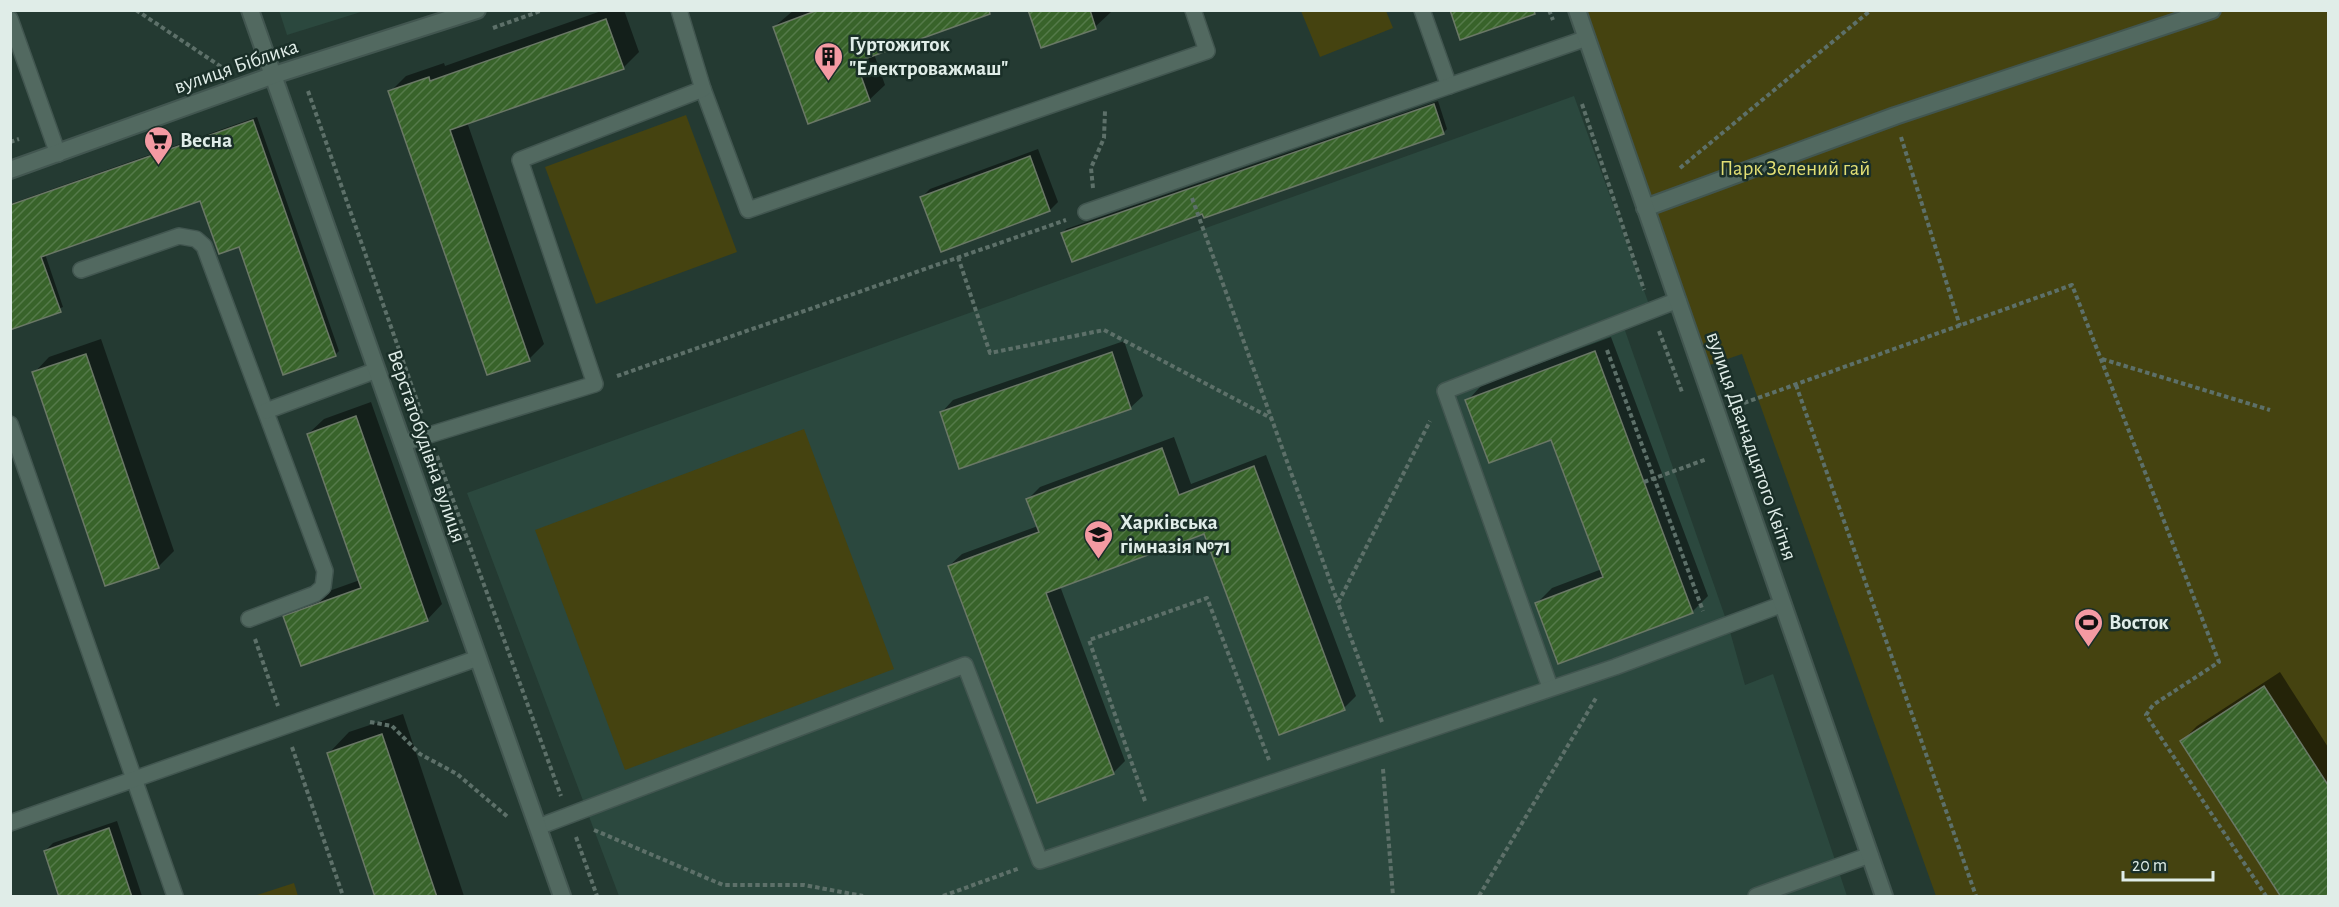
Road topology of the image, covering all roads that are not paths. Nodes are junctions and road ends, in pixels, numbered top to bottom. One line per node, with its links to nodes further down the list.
1 (250, 10): 10 (street, Верстатобудівна вулиця)
2 (477, 10): 10 (street, вулиця Біблика)
3 (680, 10): 12 (lane)
4 (1193, 10): 12 (lane)
5 (1422, 10): 11 (lane)
6 (1577, 10): 9 (street, вулиця Дванадцятого Квітня)
7 (2212, 10): 15 (street)
8 (10, 19): 13 (lane)
9 (1587, 38): 11 (lane); 15 (street, вулиця Дванадцятого Квітня)
10 (274, 75): 13 (street, вулиця Біблика); 19 (street, Верстатобудівна вулиця)
11 (1449, 86): 16 (lane)
12 (703, 89): 22 (lane)
13 (58, 154): 14 (street, вулиця Біблика)
14 (10, 170)
15 (1646, 208): 18 (street, вулиця Дванадцятого Квітня)
16 (1090, 211)
17 (81, 270): 20 (lane)
18 (1678, 300): 23 (street, вулиця Дванадцятого Квітня); 26 (lane)
19 (377, 370): 20 (lane); 22 (street, Верстатобудівна вулиця)
20 (266, 411): 24 (lane)
21 (10, 424): 30 (lane)
22 (403, 443): 25 (street, Верстатобудівна вулиця)
23 (1783, 604): 26 (lane); 29 (street, вулиця Дванадцятого Квітня)
24 (249, 620)
25 (478, 658): 27 (lane); 28 (street, Верстатобудівна вулиця)
26 (1550, 687): 28 (lane)
27 (10, 823)
28 (537, 827): 31 (street, Верстатобудівна вулиця)
29 (1870, 855): 32 (lane); 33 (street, вулиця Дванадцятого Квітня)
30 (175, 897)
31 (562, 897)
32 (1756, 897)
33 (1884, 897)

